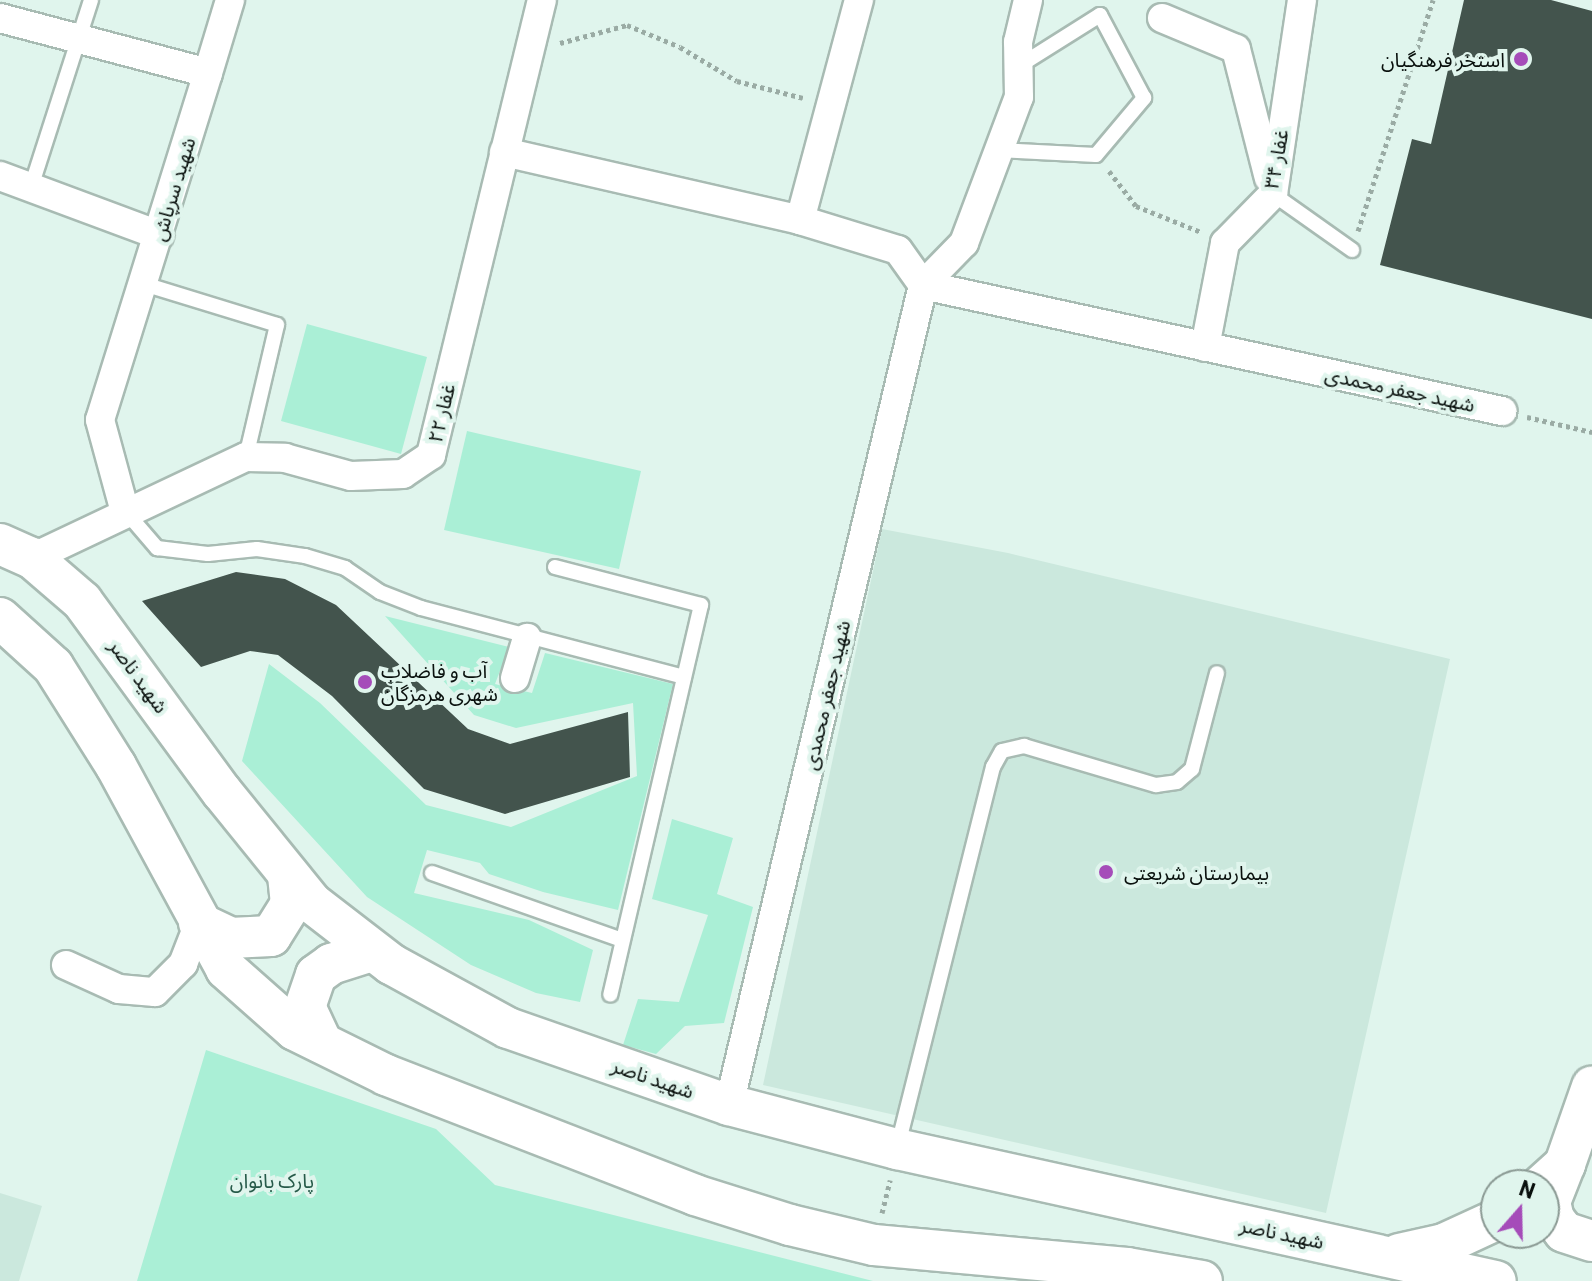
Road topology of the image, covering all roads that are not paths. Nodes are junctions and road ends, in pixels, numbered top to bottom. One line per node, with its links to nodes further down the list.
1 (91, 0): 9 (lane)
2 (230, 0): 11 (street, شهید سرپاش)
3 (542, 0): 13 (street, غفار ۲۲)
4 (859, 0): 17 (street)
5 (1028, 0): 10 (street)
6 (1302, 0): 16 (street, غفار ۳۴)
7 (0, 18): 9 (street)
8 (1162, 18): 16 (street)
9 (78, 40): 11 (street); 15 (lane)
10 (1019, 66): 12 (street); 12 (lane)
11 (208, 73): 18 (street, شهید سرپاش)
12 (998, 150): 21 (street)
13 (504, 152): 17 (street); 24 (street, غفار ۲۲)
14 (0, 176): 15 (street)
15 (32, 184): 18 (street)
16 (1273, 194): 19 (lane); 22 (street, غفار ۳۴)
17 (800, 220): 21 (street)
18 (159, 235): 20 (street, شهید سرپاش)
19 (1352, 250)
20 (144, 284): 24 (lane); 25 (street, شهید سرپاش)
21 (923, 285): 22 (street, شهید جعفر محمدی); 42 (street, شهید جعفر محمدی)
22 (1205, 347): 23 (street, شهید جعفر محمدی)
23 (1502, 411)
24 (246, 457): 25 (street, غفار ۲۲)
25 (125, 512): 26 (street, غفار ۲۲); 29 (lane)
26 (16, 551): 34 (main road, شهید ناصر)
27 (555, 567): 31 (lane)
28 (0, 618): 35 (main road)
29 (527, 638): 31 (lane); 32 (street)
30 (1217, 673): 43 (lane)
31 (684, 677): 36 (lane)
32 (515, 678)
33 (432, 873): 36 (lane)
34 (288, 874): 35 (main road); 37 (main road, شهید ناصر)
35 (199, 923): 38 (street); 40 (main road)
36 (622, 940): 39 (lane)
37 (372, 951): 40 (main road); 42 (main road, شهید ناصر)
38 (66, 965)
39 (610, 995)
40 (322, 1043): 49 (main road)
41 (1592, 1087): 44 (main road)
42 (729, 1105): 43 (main road, شهید ناصر)
43 (897, 1149): 48 (main road, شهید ناصر)
44 (1556, 1169)
45 (1480, 1227): 48 (main road)
46 (1560, 1227): 47 (main road)
47 (1592, 1241)
48 (1389, 1256): 52 (main road, شهید ناصر)
49 (946, 1267): 50 (main road)
50 (1019, 1271): 51 (main road)
51 (1202, 1281)
52 (1496, 1281)

